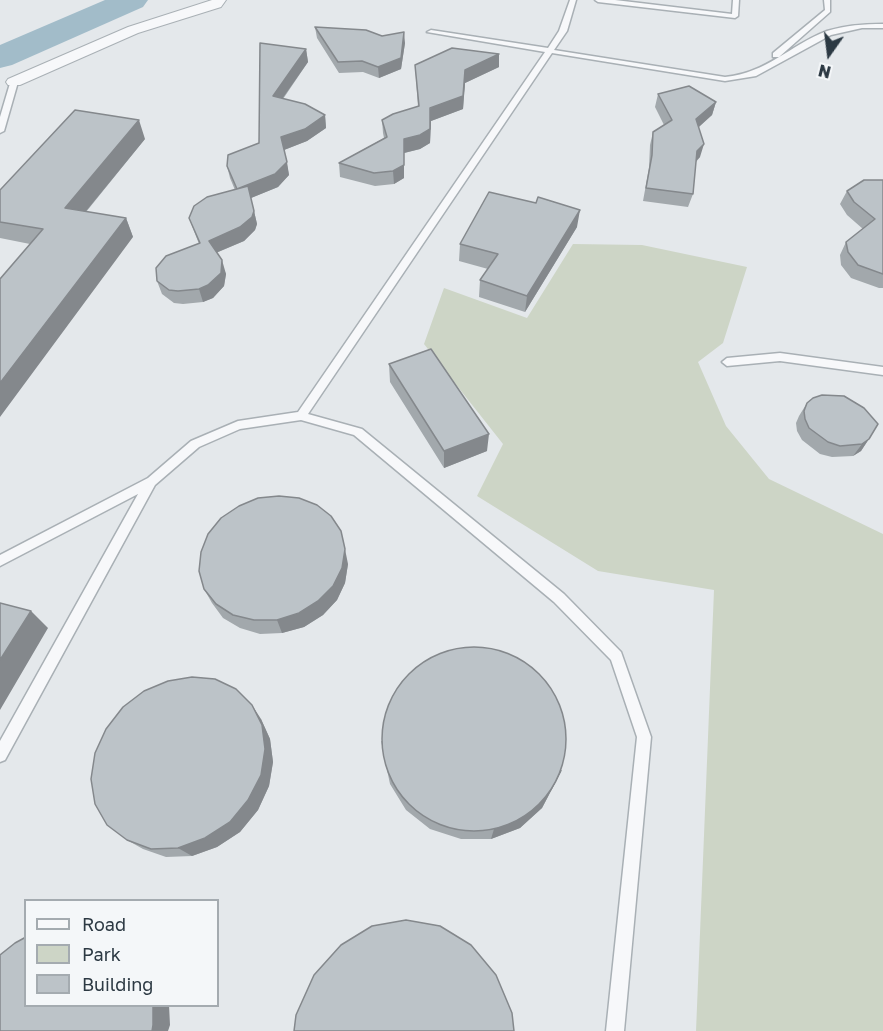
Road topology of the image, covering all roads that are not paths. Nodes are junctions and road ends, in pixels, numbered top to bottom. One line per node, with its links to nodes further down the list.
1 (219, 0): 10 (street)
2 (573, 0): 8 (lane)
3 (598, 0): 4 (lane)
4 (736, 0)
5 (827, 0): 9 (lane)
6 (883, 26): 9 (lane)
7 (431, 32): 8 (lane)
8 (549, 52): 9 (lane); 14 (lane)
9 (752, 75)
10 (7, 85): 11 (lane)
11 (0, 131)
12 (727, 362): 13 (lane)
13 (883, 371)
14 (301, 416): 15 (lane); 18 (lane)
15 (151, 482): 16 (lane); 17 (lane)
16 (0, 561)
17 (0, 755)
18 (615, 1031)

